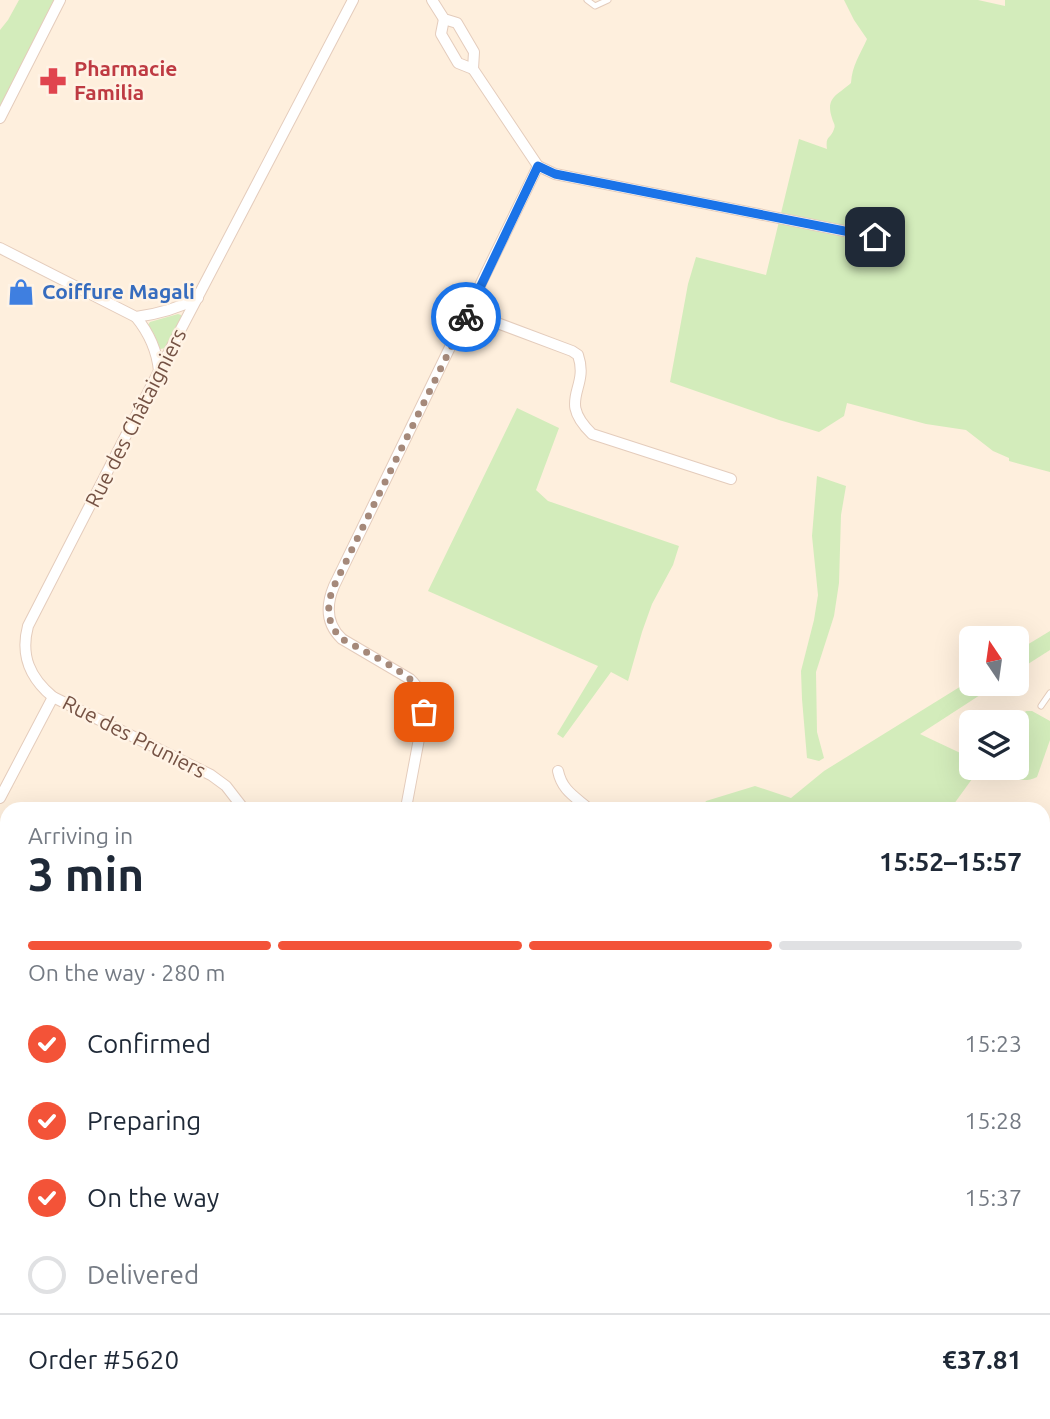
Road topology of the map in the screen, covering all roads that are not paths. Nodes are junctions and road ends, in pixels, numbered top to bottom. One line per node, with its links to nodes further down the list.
1 (60, 0): 8 (street)
2 (353, 0): 12 (street, Rue des Châtaigniers)
3 (432, 0): 6 (street)
4 (587, 0): 5 (lane)
5 (608, 0)
6 (444, 19): 7 (street); 7 (street)
7 (473, 69): 9 (street)
8 (0, 118)
9 (538, 166): 10 (street); 13 (street)
10 (875, 237)
11 (0, 248): 14 (street)
12 (198, 298): 14 (street); 15 (street, Rue des Châtaigniers)
13 (468, 312): 16 (street); 23 (street)
14 (136, 317): 15 (street)
15 (159, 371): 18 (street, Rue des Châtaigniers)
16 (731, 479)
17 (1050, 693): 19 (lane)
18 (53, 697): 21 (street); 22 (street, Rue des Pruniers)
19 (1041, 706)
20 (558, 771): 24 (street)
21 (0, 797)
22 (238, 802)
23 (407, 802)
24 (581, 802)

